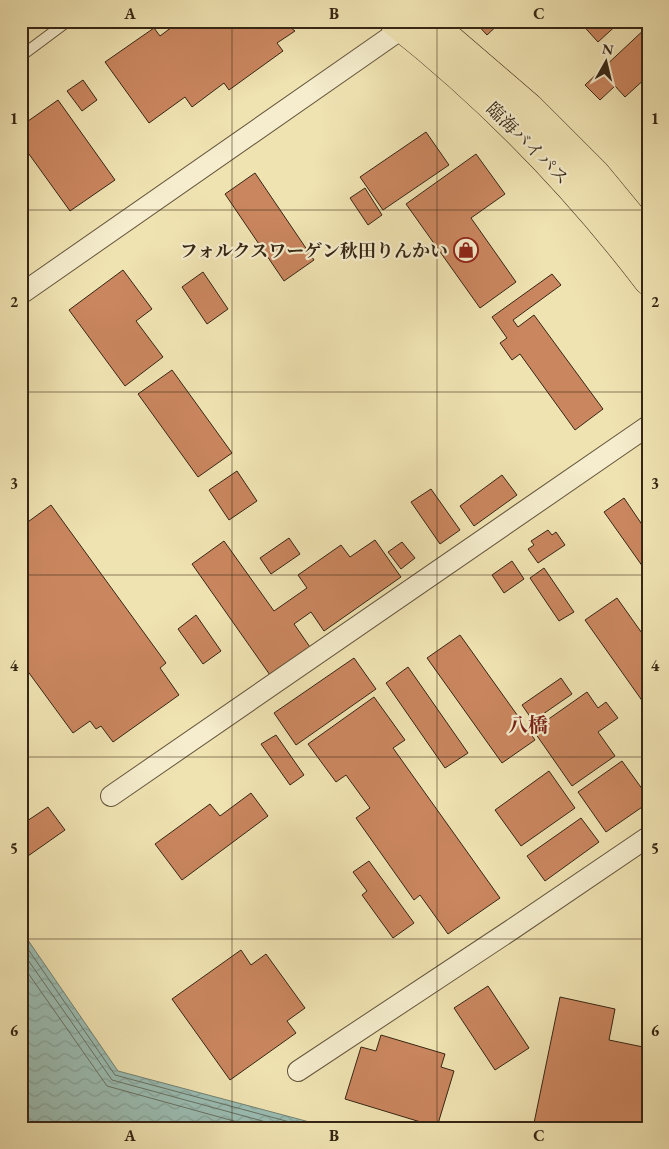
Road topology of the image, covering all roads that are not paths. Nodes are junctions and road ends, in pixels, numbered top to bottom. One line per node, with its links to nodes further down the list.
1 (68, 21): 4 (lane)
2 (429, 21): 5 (highway, 臨海バイパス)
3 (403, 24): 6 (highway, 臨海バイパス); 7 (street)
4 (21, 56)
5 (648, 237)
6 (648, 281)
7 (21, 294)
8 (648, 426): 9 (street)
9 (111, 796)
10 (648, 836): 11 (street)
11 (298, 1071)

